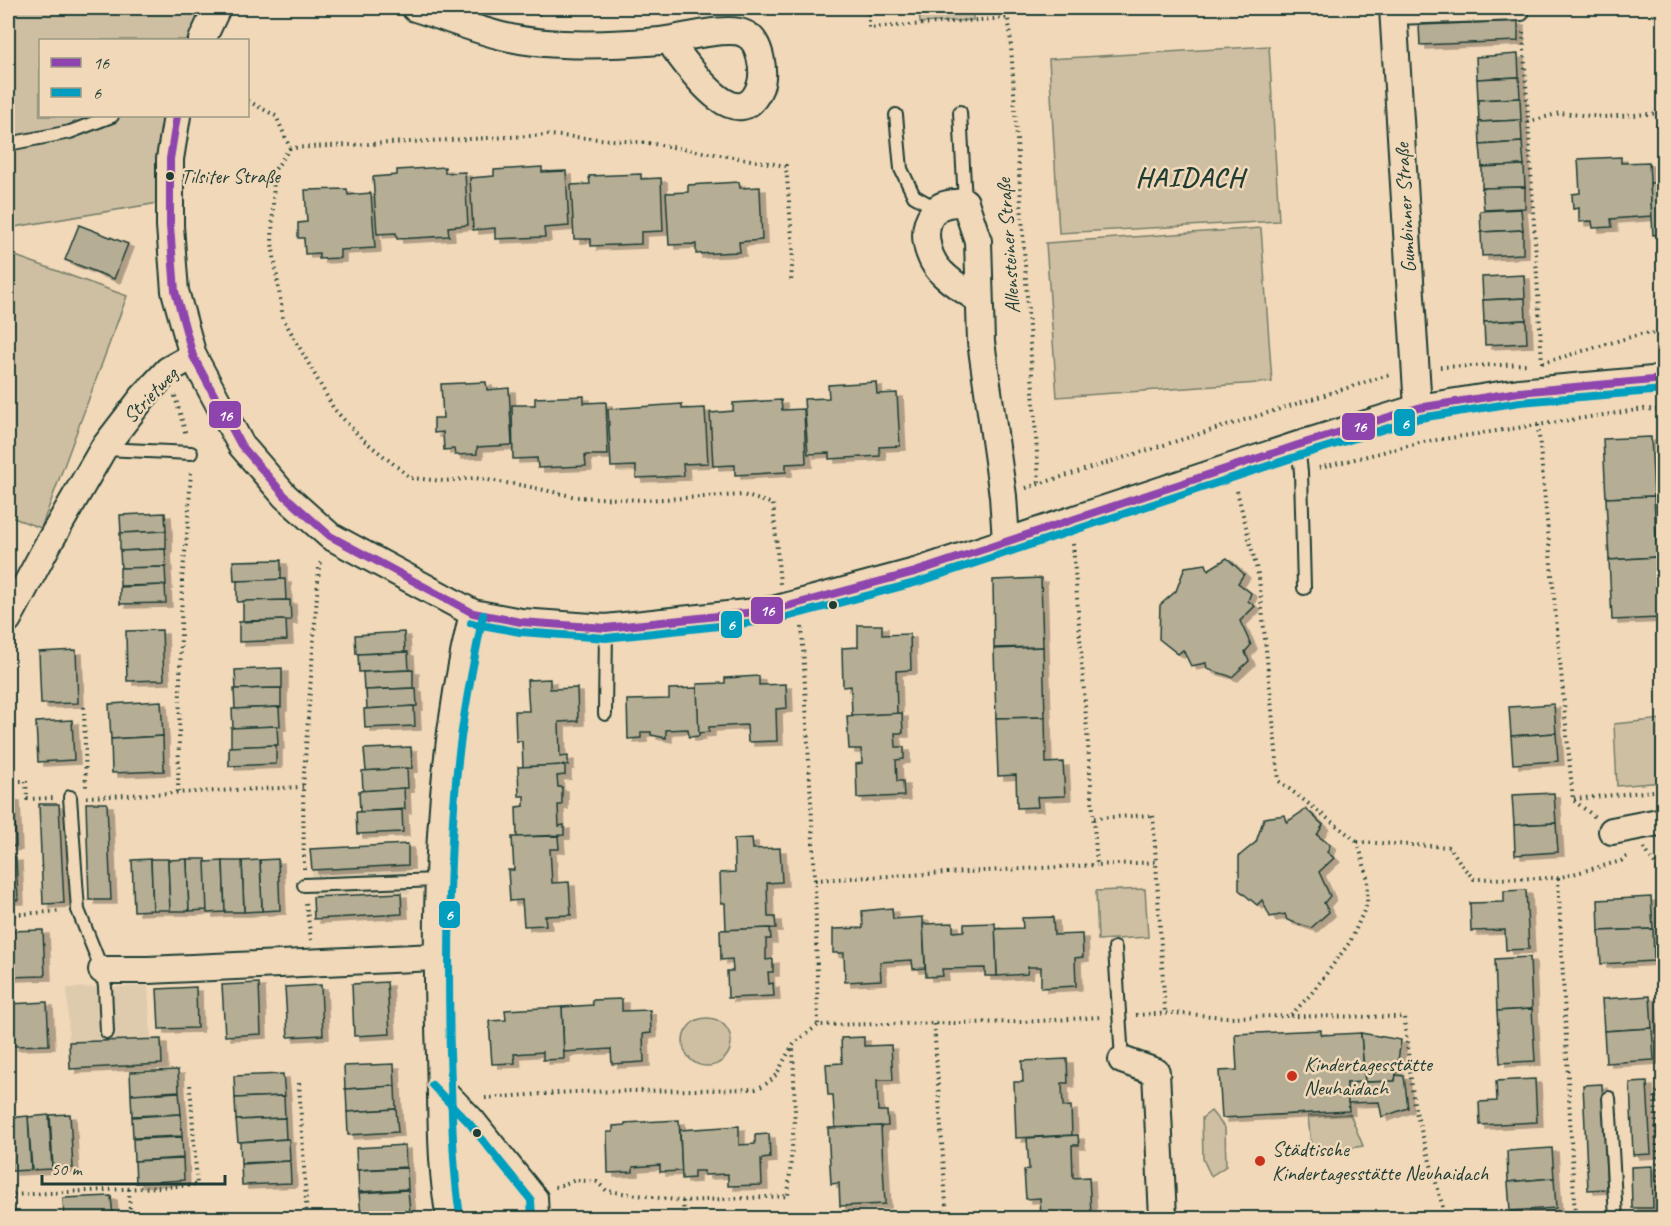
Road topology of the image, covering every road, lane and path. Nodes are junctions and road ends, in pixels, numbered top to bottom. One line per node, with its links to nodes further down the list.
1 (217, 8): 8 (street)
2 (415, 8): 9 (street)
3 (869, 8): 7 (path)
4 (1006, 8): 7 (path, Allensteiner Straße)
5 (1393, 13): 6 (lane); 26 (street, Gumbinner Straße)
6 (1522, 14): 16 (path)
7 (1007, 18): 35 (path, Allensteiner Straße)
8 (202, 39)
9 (673, 39)
10 (249, 102): 18 (path)
11 (960, 112): 19 (lane)
12 (1664, 112): 16 (path)
13 (896, 115): 20 (lane)
14 (109, 117): 17 (lane)
15 (177, 117): 24 (street, Strietweg)
16 (1528, 122): 23 (path)
17 (8, 144)
18 (290, 148): 21 (path); 44 (path)
19 (965, 202): 20 (street); 22 (street)
20 (937, 209): 22 (street)
21 (791, 284)
22 (979, 300): 37 (street)
23 (1664, 333)
24 (193, 357): 27 (street, Strietweg); 40 (street)
25 (1530, 364): 26 (path)
26 (1414, 367): 29 (street, Gumbinner Straße); 35 (path)
27 (168, 370): 33 (street, Strietweg); 34 (path)
28 (1664, 379): 29 (street)
29 (1418, 408): 32 (street)
30 (1660, 410): 38 (path)
31 (1538, 425): 55 (path)
32 (1298, 445): 39 (street); 42 (lane)
33 (102, 449): 34 (lane); 45 (street, Strietweg)
34 (191, 453): 52 (path)
35 (1038, 484): 37 (path)
36 (1237, 491): 59 (path)
37 (1003, 496): 41 (street)
38 (1664, 499)
39 (1072, 519): 41 (street); 56 (path)
40 (330, 536): 43 (street); 50 (path)
41 (1006, 542): 44 (street)
42 (1304, 588)
43 (473, 613): 46 (street); 67 (street)
44 (792, 613): 46 (street); 68 (path)
45 (8, 619)
46 (606, 628): 48 (lane)
47 (84, 707): 54 (path)
48 (605, 714)
49 (8, 781): 53 (path)
50 (303, 787): 52 (path); 69 (path)
51 (1664, 790): 55 (path)
52 (178, 792): 54 (path)
53 (70, 797): 54 (path); 70 (lane)
54 (86, 797)
55 (1573, 800): 58 (path)
56 (1094, 818): 61 (path); 62 (path)
57 (1656, 830): 58 (street); 60 (path)
58 (1612, 831)
59 (1358, 842): 65 (path); 78 (path)
60 (1642, 845): 63 (path); 65 (path)
61 (1156, 862): 62 (path); 76 (path)
62 (1097, 866): 68 (path)
63 (1657, 869): 64 (path); 66 (path)
64 (1664, 869)
65 (1558, 878): 106 (path)
66 (1664, 878)
67 (438, 880): 69 (lane); 73 (street)
68 (815, 880): 80 (path)
69 (304, 885): 74 (path)
70 (78, 910): 71 (path); 75 (lane)
71 (8, 915)
72 (1115, 948): 77 (lane)
73 (436, 957): 74 (street); 84 (street)
74 (313, 961): 75 (street)
75 (102, 970): 81 (lane)
76 (1165, 1013): 77 (path); 78 (path)
77 (1119, 1016): 79 (path); 83 (lane)
78 (1290, 1016): 105 (path)
79 (934, 1024): 80 (path); 103 (path)
80 (818, 1025): 82 (path)
81 (107, 1032)
82 (793, 1045): 89 (path); 96 (path)
83 (1122, 1060): 104 (street)
84 (440, 1078): 89 (lane); 100 (street)
85 (190, 1083): 93 (path)
86 (300, 1083): 99 (path)
87 (1664, 1085): 90 (path)
88 (1609, 1098): 107 (lane)
89 (460, 1100): 95 (lane)
90 (1656, 1154): 91 (path); 108 (path)
91 (1664, 1154)
92 (8, 1187): 94 (path)
93 (129, 1189): 94 (path); 98 (path)
94 (13, 1194): 97 (path)
95 (541, 1196): 96 (path); 101 (lane)
96 (683, 1201): 102 (path)
97 (14, 1218)
98 (130, 1218)
99 (307, 1218)
100 (450, 1218)
101 (542, 1218)
102 (684, 1218)
103 (947, 1218)
104 (1163, 1218)
105 (1446, 1218)
106 (1575, 1218)
107 (1616, 1218)
108 (1659, 1218)

